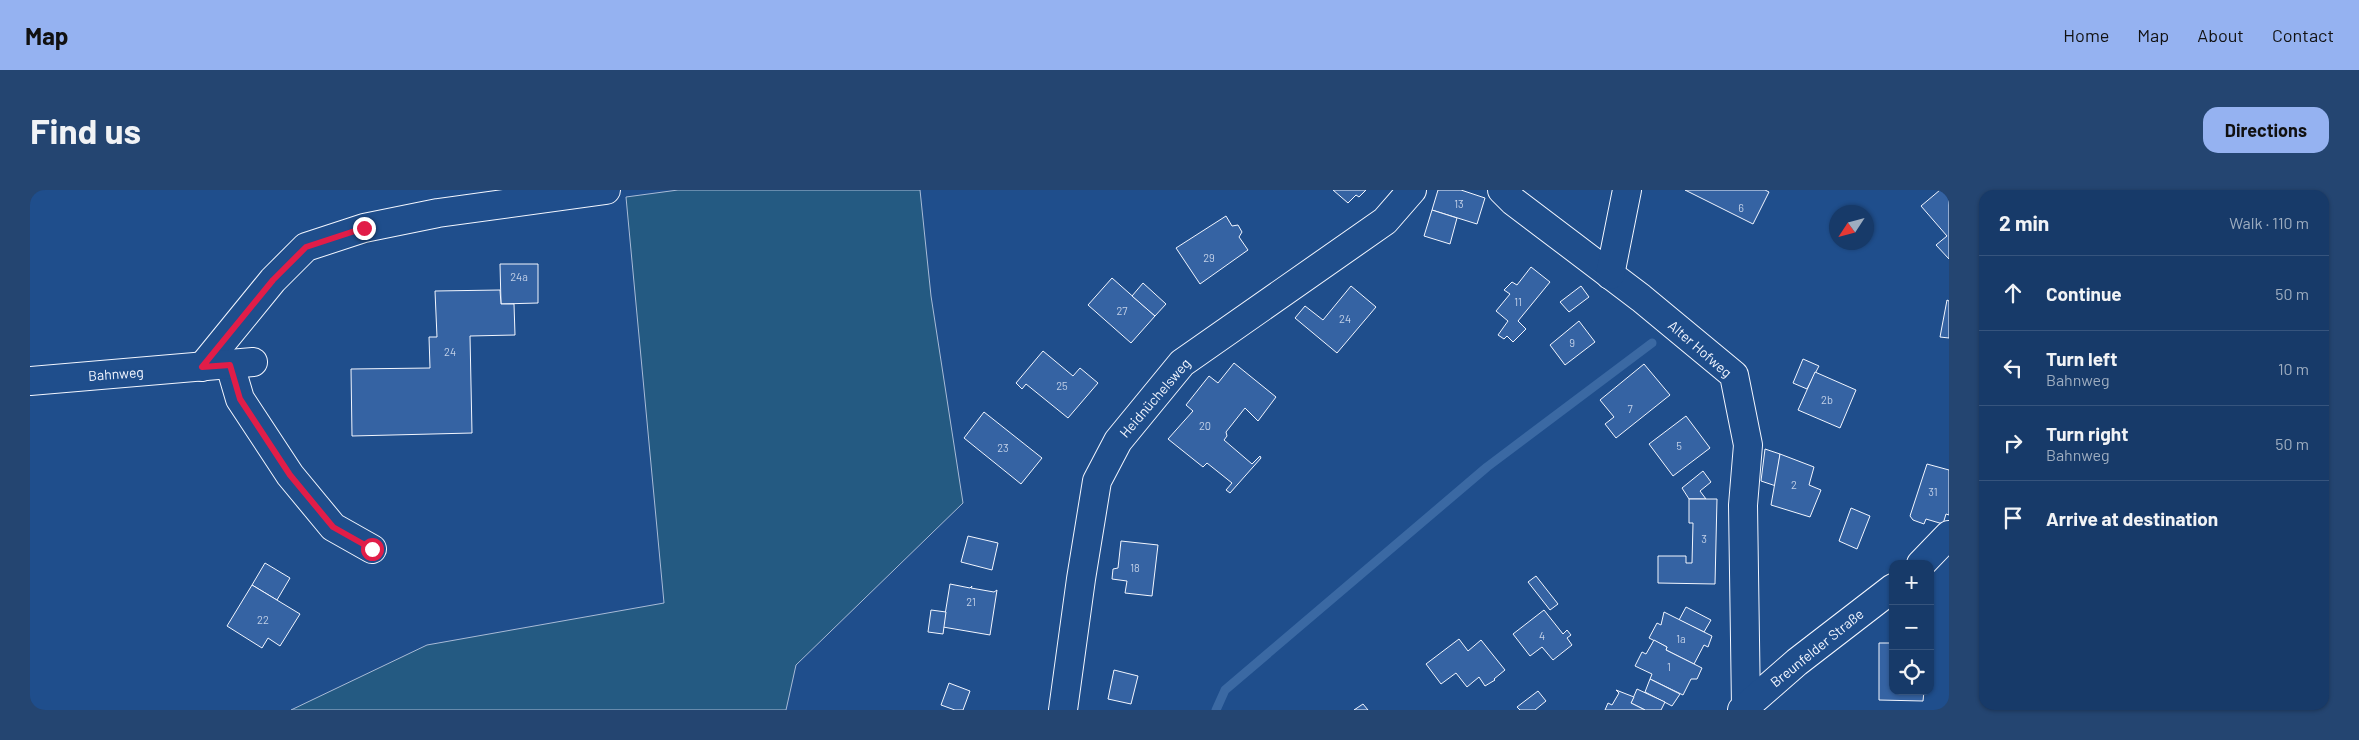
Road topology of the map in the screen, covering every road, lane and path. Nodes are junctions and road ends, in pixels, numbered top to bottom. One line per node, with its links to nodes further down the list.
1 (606, 190): 5 (street)
2 (1412, 190): 14 (street, Heidnüchelsweg)
3 (1502, 190): 6 (street, Alter Hofweg)
4 (1626, 190): 6 (street)
5 (441, 201): 7 (street)
6 (1610, 275): 13 (street, Alter Hofweg)
7 (202, 367): 8 (street, Bahnweg); 10 (street, Bahnweg)
8 (30, 381)
9 (1949, 534): 11 (street)
10 (372, 549)
11 (1925, 560)
12 (1889, 591): 13 (street, Breunfelder Straße)
13 (1744, 708)
14 (1063, 710)

